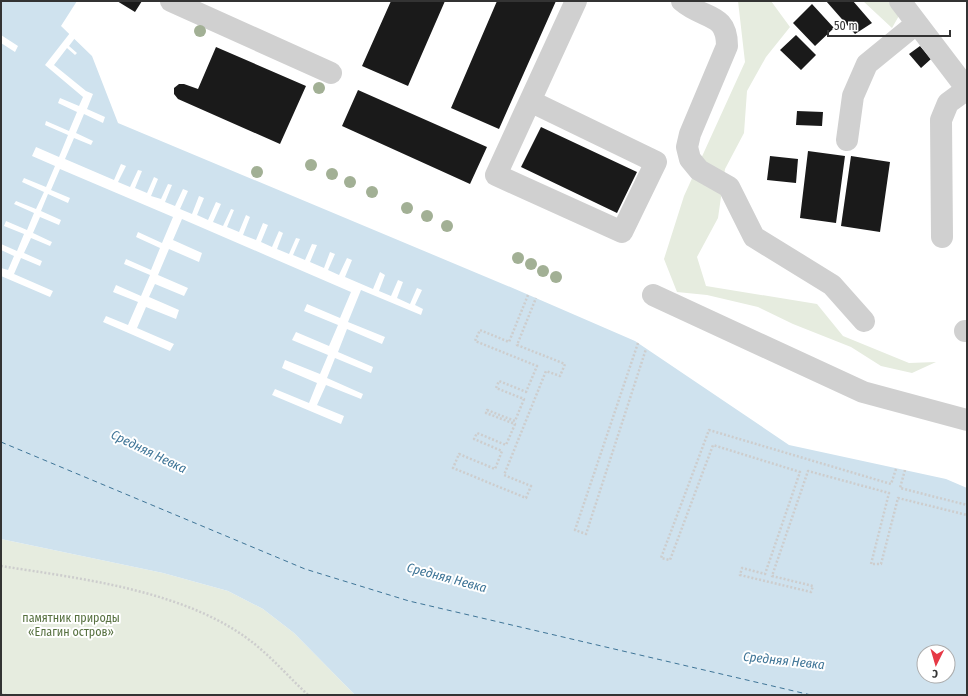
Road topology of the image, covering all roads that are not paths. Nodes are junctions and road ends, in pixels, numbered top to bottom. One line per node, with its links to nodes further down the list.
1 (171, 1): 6 (lane)
2 (576, 1): 8 (lane)
3 (682, 1): 12 (lane)
4 (900, 1): 5 (lane)
5 (916, 24): 7 (lane); 9 (lane)
6 (331, 73)
7 (967, 89): 10 (lane)
8 (530, 101): 8 (lane)
9 (847, 140)
10 (942, 237)
11 (653, 295): 13 (lane)
12 (864, 321)
13 (967, 420)

